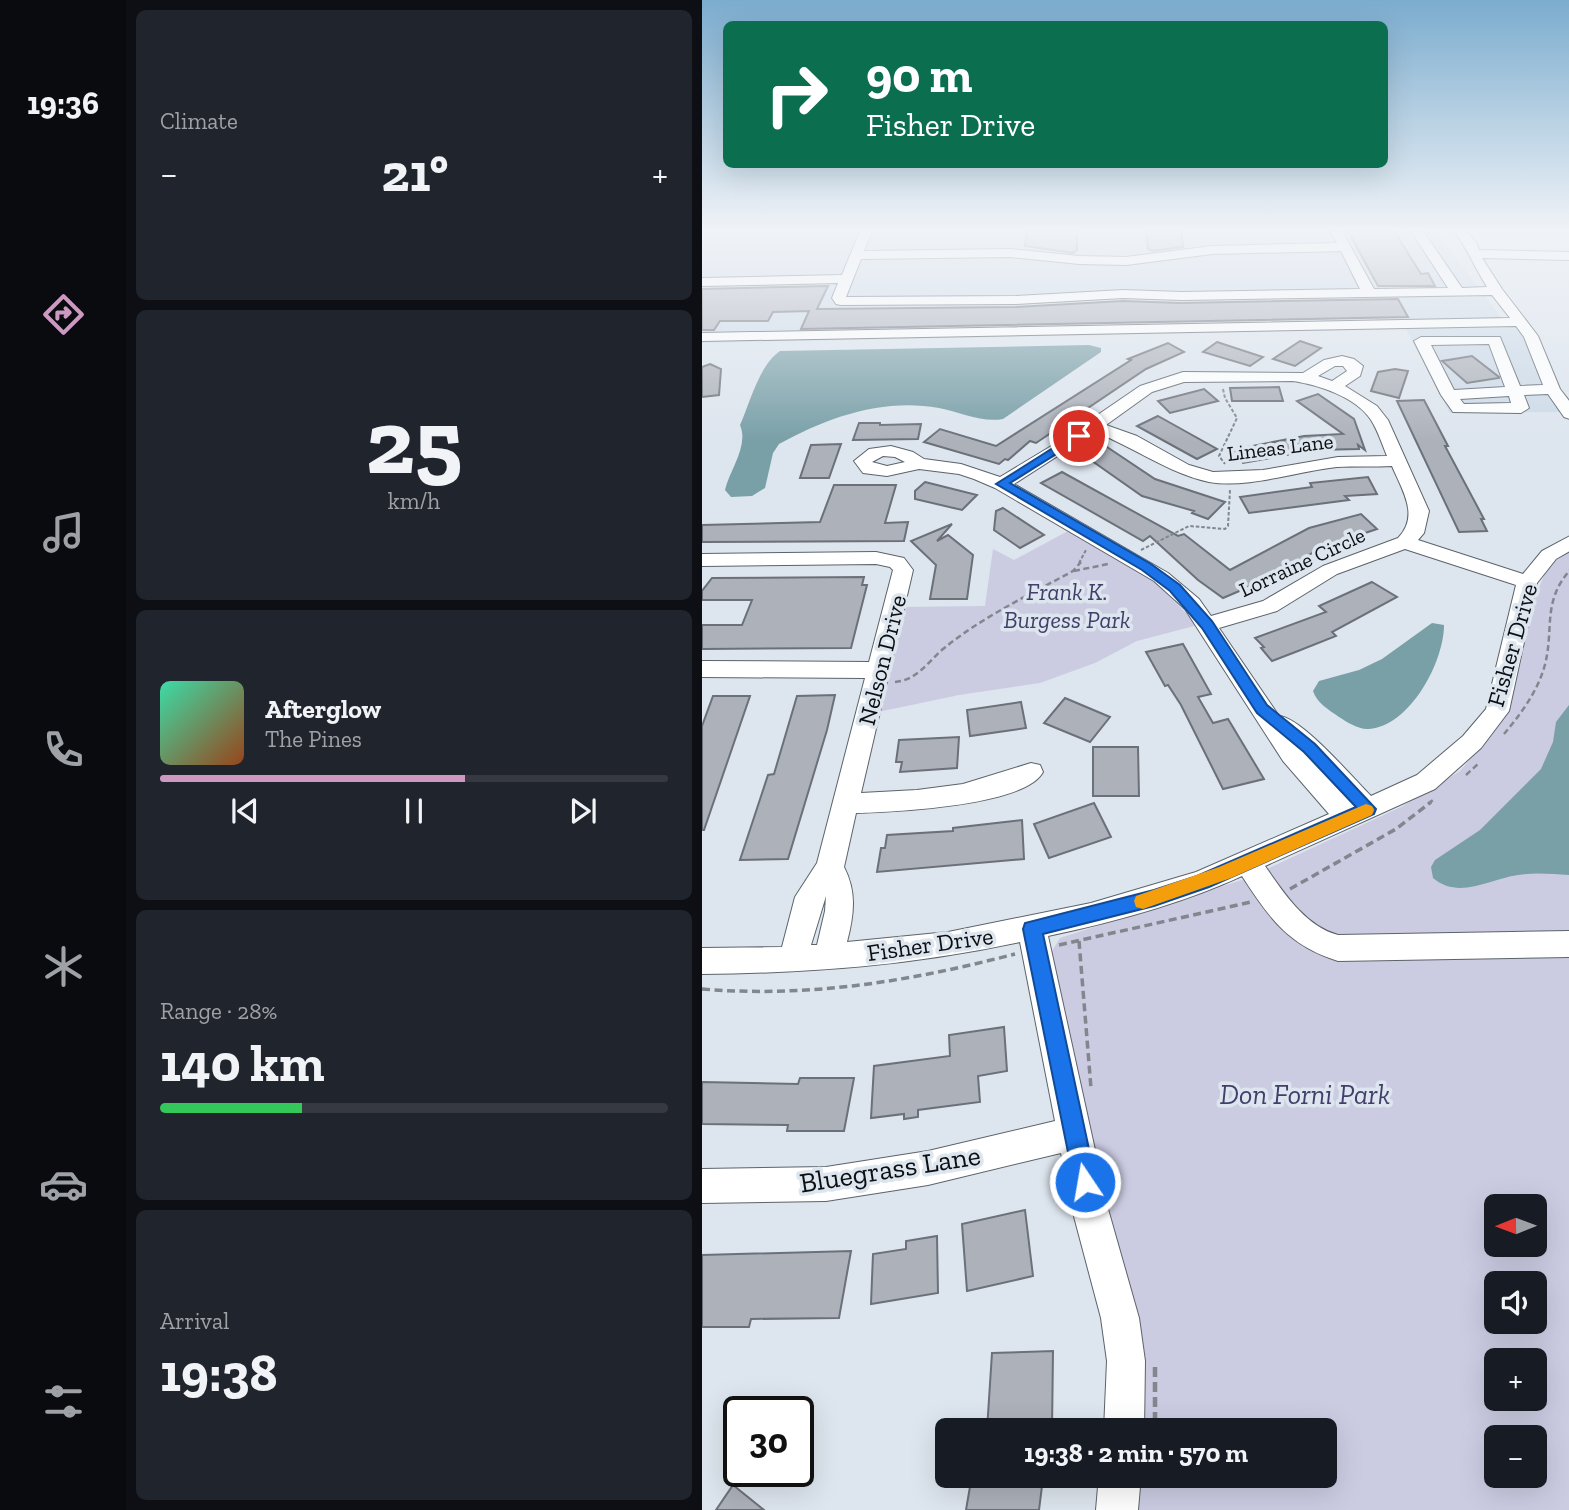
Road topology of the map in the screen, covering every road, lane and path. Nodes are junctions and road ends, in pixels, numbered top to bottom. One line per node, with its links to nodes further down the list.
1 (845, 301): 2 (street)
2 (934, 301)
3 (1396, 301): 6 (street)
4 (1434, 301): 6 (street)
5 (1504, 301): 7 (street)
6 (1417, 308): 7 (street); 8 (street)
7 (1519, 322): 12 (street)
8 (702, 337)
9 (1306, 378): 10 (street); 11 (street); 11 (street)
10 (1223, 379): 15 (street); 18 (path)
11 (1335, 386): 16 (street)
12 (1552, 389): 13 (street); 14 (street)
13 (1516, 391): 13 (street)
14 (1569, 414)
15 (1094, 426): 16 (street, Lineas Lane); 19 (street)
16 (1398, 461): 21 (street)
17 (920, 464): 19 (street)
18 (1228, 467)
19 (1001, 484): 29 (street)
20 (1230, 487): 24 (path)
21 (1410, 537): 28 (street); 29 (street, Lorraine Circle)
22 (1569, 542): 28 (street, Fisher Drive)
23 (1087, 546): 27 (path)
24 (1140, 550)
25 (702, 560): 31 (street, Nelson Drive)
26 (1112, 565): 27 (path)
27 (1073, 571): 31 (path)
28 (1531, 577): 34 (street, Fisher Drive)
29 (1207, 624): 34 (street)
30 (702, 669): 31 (street)
31 (887, 676): 33 (street, Nelson Drive)
32 (1031, 772): 33 (street)
33 (845, 803): 36 (street, Nelson Drive)
34 (1358, 814): 35 (street, Fisher Drive)
35 (1248, 863): 37 (street, Fisher Drive); 39 (street)
36 (830, 867): 40 (street); 41 (street, Nelson Drive)
37 (1032, 929): 40 (street, Fisher Drive); 44 (street)
38 (1079, 941): 43 (path)
39 (1569, 944)
40 (829, 957): 41 (street, Fisher Drive)
41 (793, 960): 42 (street, Fisher Drive)
42 (702, 961)
43 (1092, 1094)
44 (1075, 1133): 45 (street, Bluegrass Lane); 47 (street)
45 (702, 1185)
46 (1154, 1363): 48 (path)
47 (1124, 1418)
48 (1155, 1418)
49 (1119, 1488): 50 (street)
50 (1117, 1510)

